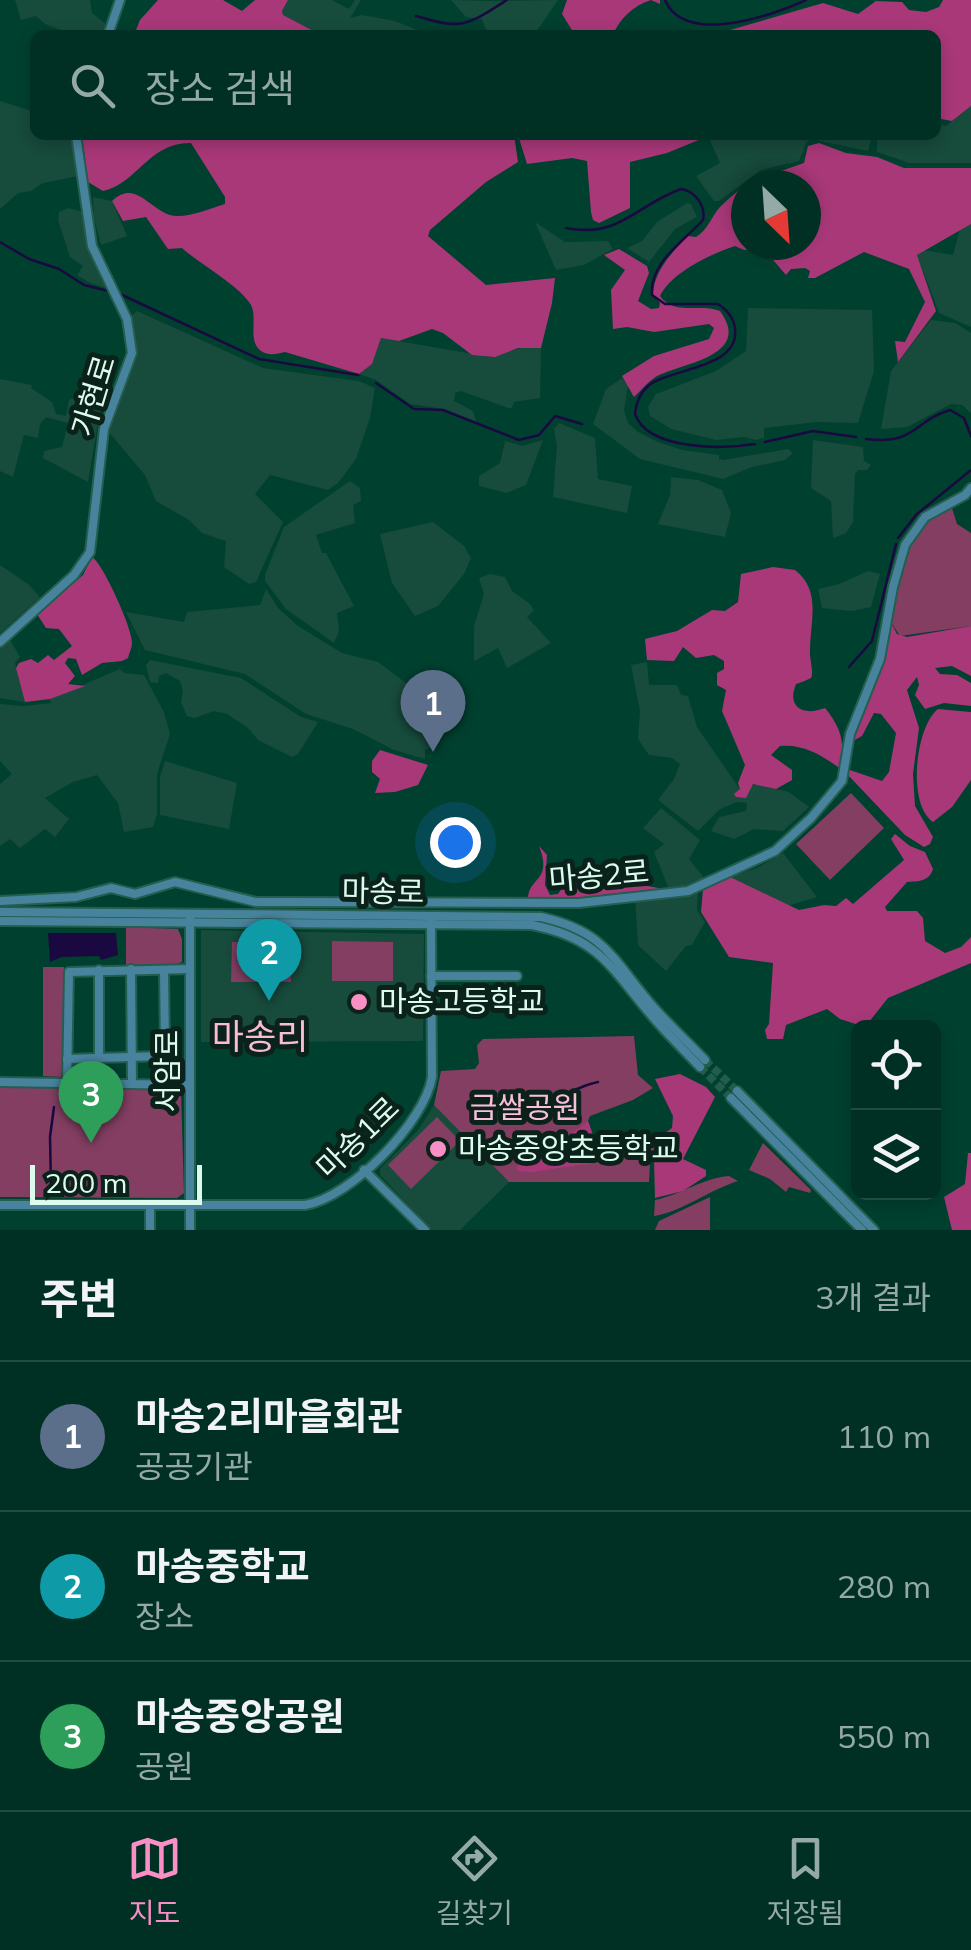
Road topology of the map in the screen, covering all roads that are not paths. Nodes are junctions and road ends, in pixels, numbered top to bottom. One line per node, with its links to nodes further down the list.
1 (120, 0): 2 (street)
2 (110, 30)
3 (77, 140): 5 (street, 가현로)
4 (968, 491): 7 (street, 마송2로)
5 (0, 642)
6 (0, 902): 7 (street, 마송2로); 8 (street)
7 (432, 903): 10 (street, 마송1로)
8 (5, 917): 9 (street, 마송로)
9 (190, 917): 10 (street, 마송로); 12 (street, 서암로)
10 (431, 920): 15 (street, 마송1로); 20 (street, 마송로)
11 (131, 969): 13 (street); 14 (street); 17 (street)
12 (190, 969): 14 (street); 24 (street, 서암로)
13 (99, 970): 18 (street); 19 (street)
14 (164, 970): 17 (street)
15 (431, 976): 16 (street); 25 (street, 마송1로)
16 (517, 976)
17 (132, 1059): 19 (street); 23 (street)
18 (67, 1060): 19 (street); 22 (street)
19 (99, 1060)
20 (703, 1064)
21 (0, 1082): 22 (street)
22 (67, 1083): 23 (street)
23 (132, 1084): 24 (street)
24 (190, 1085): 28 (street, 서암로)
25 (364, 1170): 28 (street, 마송1로); 31 (street)
26 (0, 1205): 27 (street, 마송1로)
27 (150, 1206): 28 (street, 마송1로); 29 (street)
28 (191, 1206): 30 (street, 서암로)
29 (150, 1230)
30 (190, 1230)
31 (425, 1230)
32 (862, 1230): 33 (street)
33 (874, 1230)

